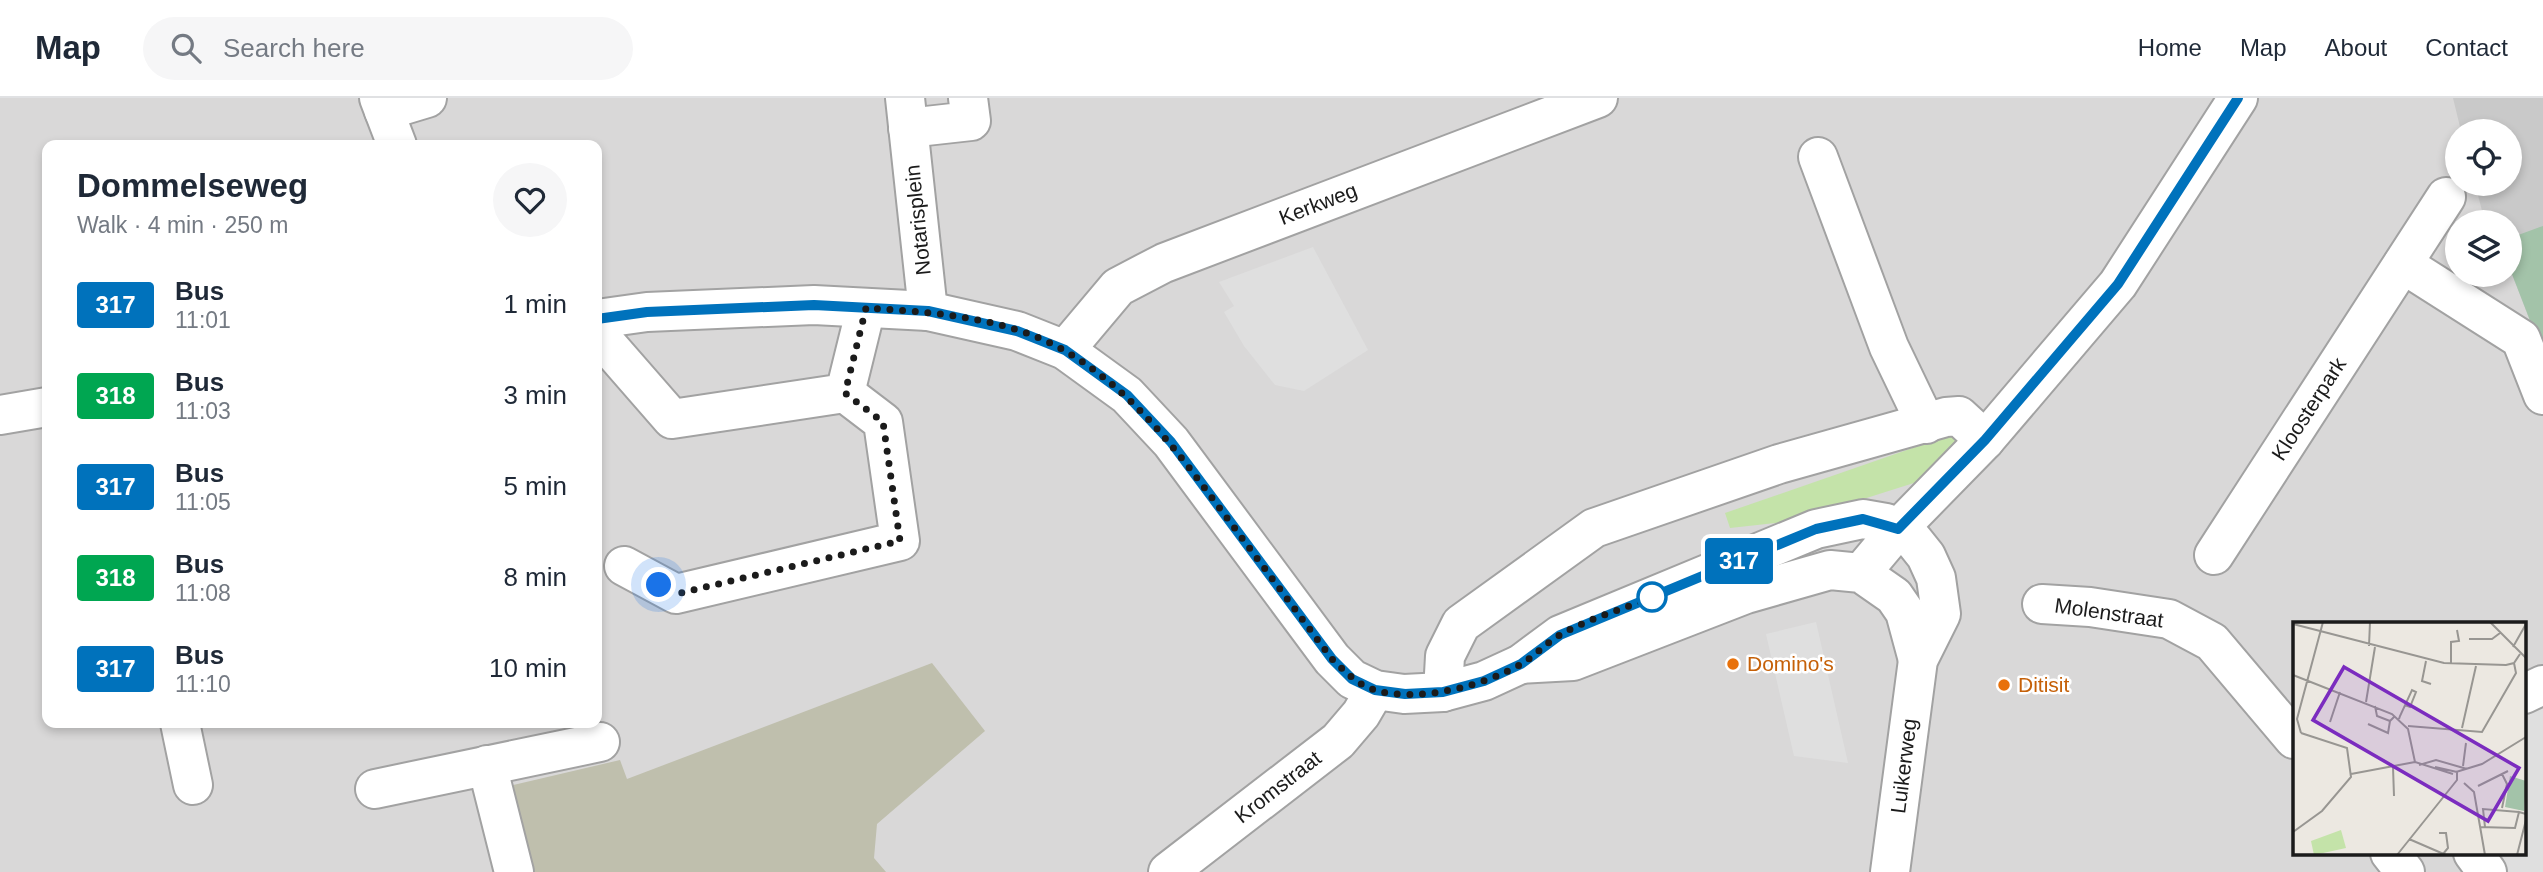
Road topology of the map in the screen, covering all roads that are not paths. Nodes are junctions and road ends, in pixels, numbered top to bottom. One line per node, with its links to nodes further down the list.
1 (428, 98): 6 (street)
2 (968, 98): 5 (street, Notarisplein)
3 (1598, 98): 14 (street, Kerkweg)
4 (2238, 98): 20 (street)
5 (907, 113): 11 (street, Notarisplein)
6 (387, 118)
7 (1818, 157): 19 (street)
8 (2446, 197): 9 (street, Kloosterpark)
9 (2403, 264): 16 (street); 22 (street, Kloosterpark)
10 (866, 308): 11 (street); 12 (street); 15 (street)
11 (928, 311): 14 (street)
12 (602, 318)
13 (602, 339): 15 (street)
14 (1065, 350): 29 (street)
15 (845, 393): 23 (street)
16 (2543, 395)
17 (42, 408): 18 (street)
18 (0, 415)
19 (1926, 424): 20 (street); 30 (street)
20 (1985, 440): 21 (street)
21 (1898, 529): 24 (street); 26 (street, Luikerweg); 27 (street)
22 (2214, 555)
23 (624, 566)
24 (1861, 573): 26 (street, Luikerweg); 27 (street)
25 (2042, 604): 33 (street, Molenstraat)
26 (1918, 660): 42 (street, Luikerweg)
27 (1521, 664): 30 (street)
28 (2543, 685): 31 (street)
29 (1375, 690): 30 (street); 41 (street, Kromstraat)
30 (1443, 692)
31 (2526, 693)
32 (181, 728): 36 (street)
33 (2293, 738)
34 (600, 742): 35 (street)
35 (487, 765): 37 (street); 40 (street)
36 (193, 785)
37 (375, 789)
38 (2391, 854): 43 (street)
39 (2474, 854): 44 (street)
40 (514, 872)
41 (1168, 872)
42 (1890, 872)
43 (2405, 872)
44 (2487, 872)

